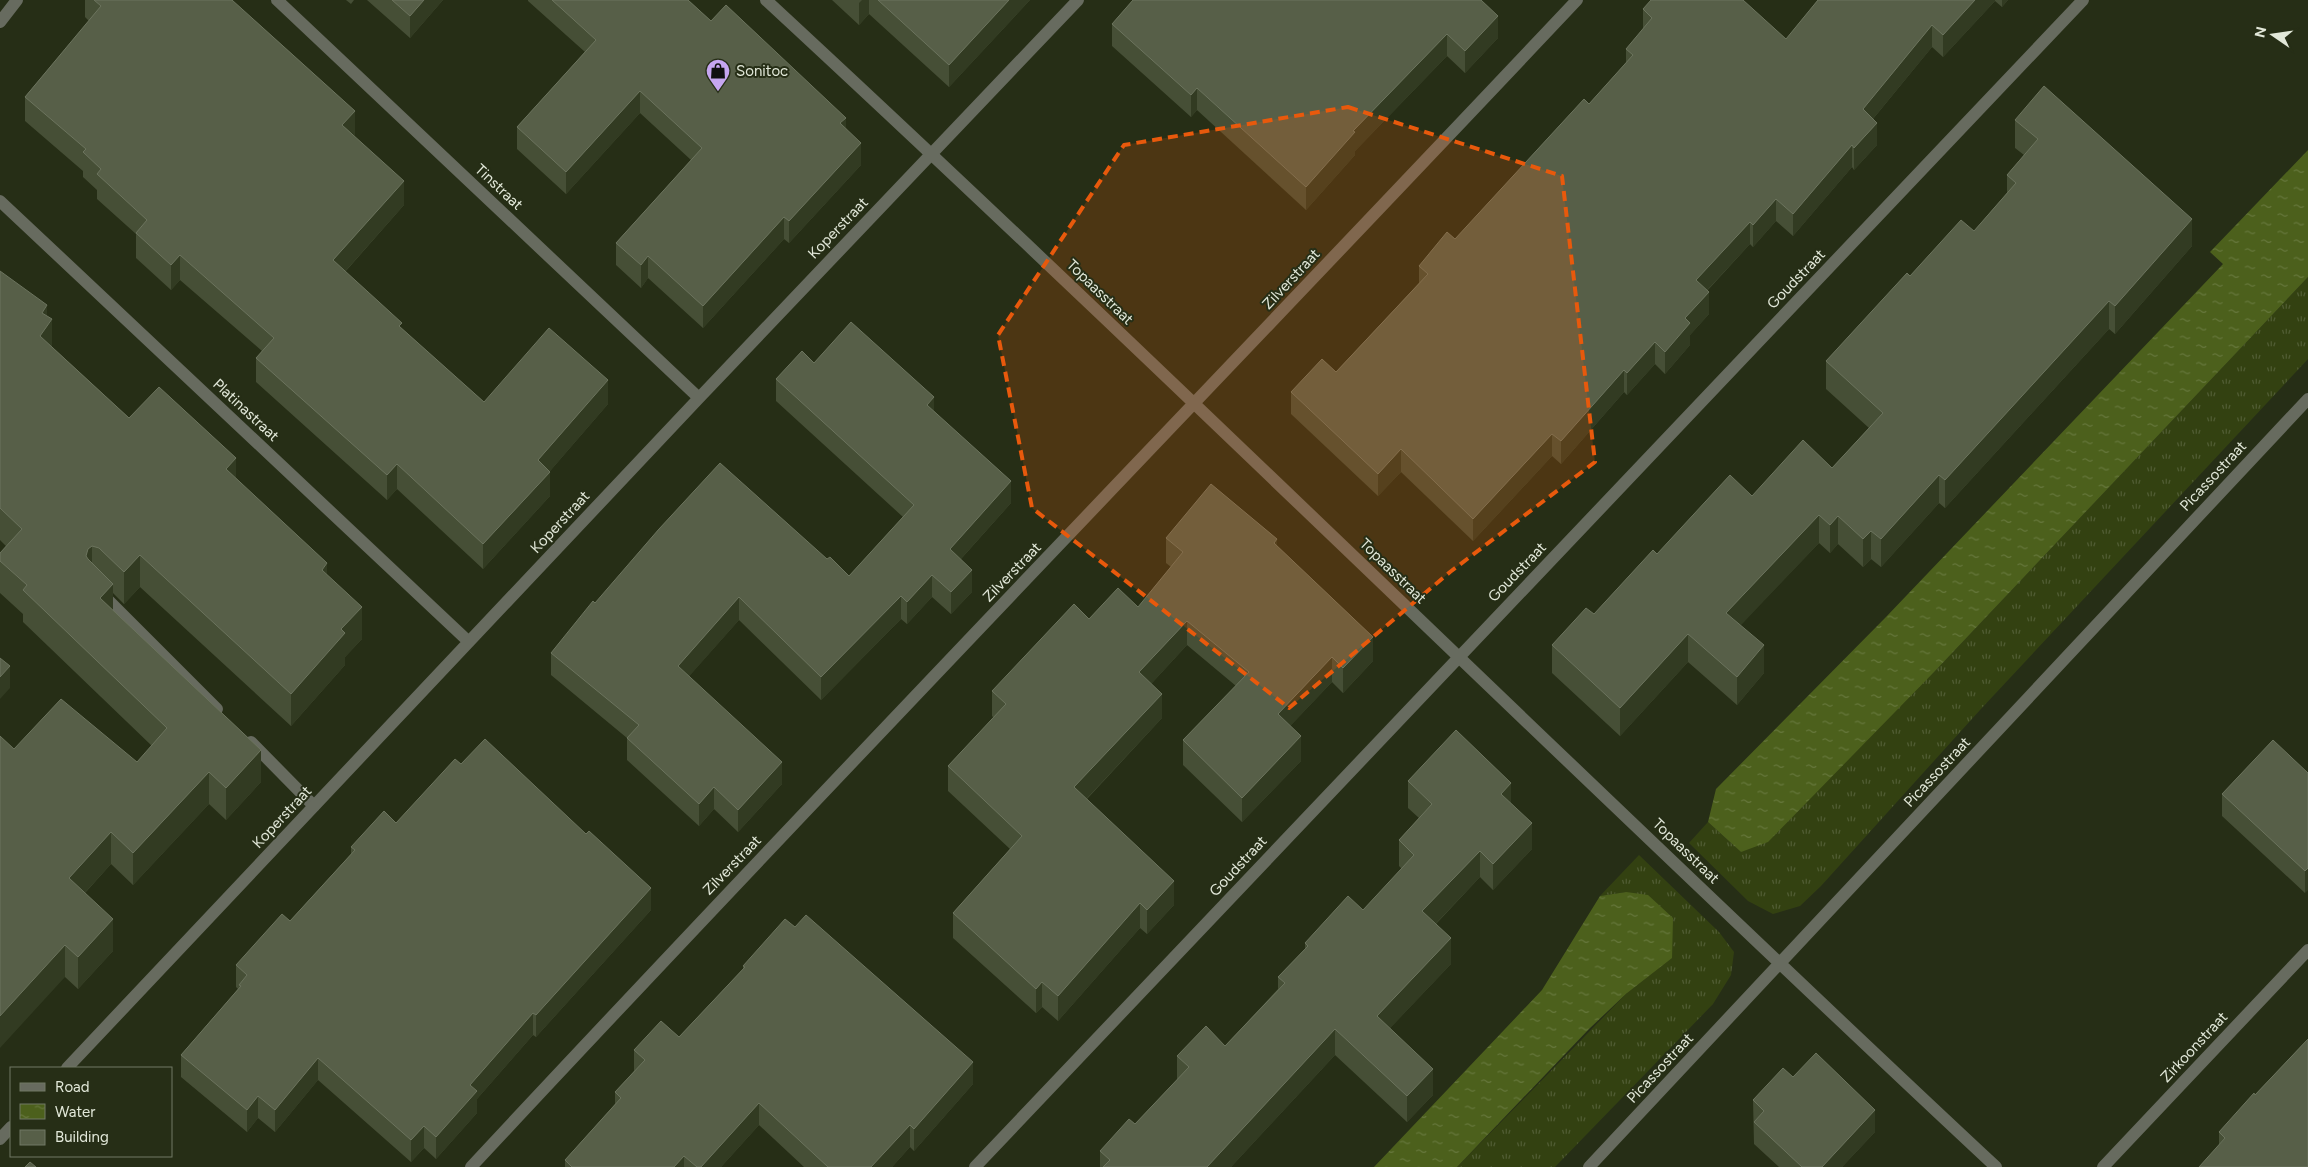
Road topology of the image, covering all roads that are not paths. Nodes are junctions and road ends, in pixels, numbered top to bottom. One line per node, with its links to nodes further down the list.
1 (17, 0): 7 (street)
2 (277, 0): 10 (street, Tinstraat)
3 (766, 0): 8 (street, Topaasstraat)
4 (1078, 0): 8 (street, Koperstraat)
5 (1577, 0): 12 (street, Zilverstraat)
6 (2082, 0): 15 (street, Goudstraat)
7 (0, 22)
8 (932, 154): 10 (street, Koperstraat); 12 (street, Topaasstraat)
9 (0, 201): 14 (street, Platinastraat)
10 (699, 398): 14 (street, Koperstraat)
11 (2308, 399): 20 (street, Picassostraat)
12 (1195, 405): 15 (street, Topaasstraat); 24 (street, Zilverstraat)
13 (94, 586): 16 (street)
14 (469, 642): 18 (street, Koperstraat)
15 (1460, 656): 20 (street, Topaasstraat); 25 (street, Goudstraat)
16 (225, 716)
17 (238, 730): 18 (street)
18 (314, 806): 21 (street, Koperstraat)
19 (2308, 950): 28 (street, Zirkoonstraat)
20 (1780, 965): 26 (street, Picassostraat); 27 (street, Topaasstraat)
21 (68, 1067)
22 (10, 1128): 23 (street)
23 (0, 1139)
24 (471, 1167)
25 (975, 1167)
26 (1589, 1167)
27 (1996, 1167)
28 (2103, 1167)

